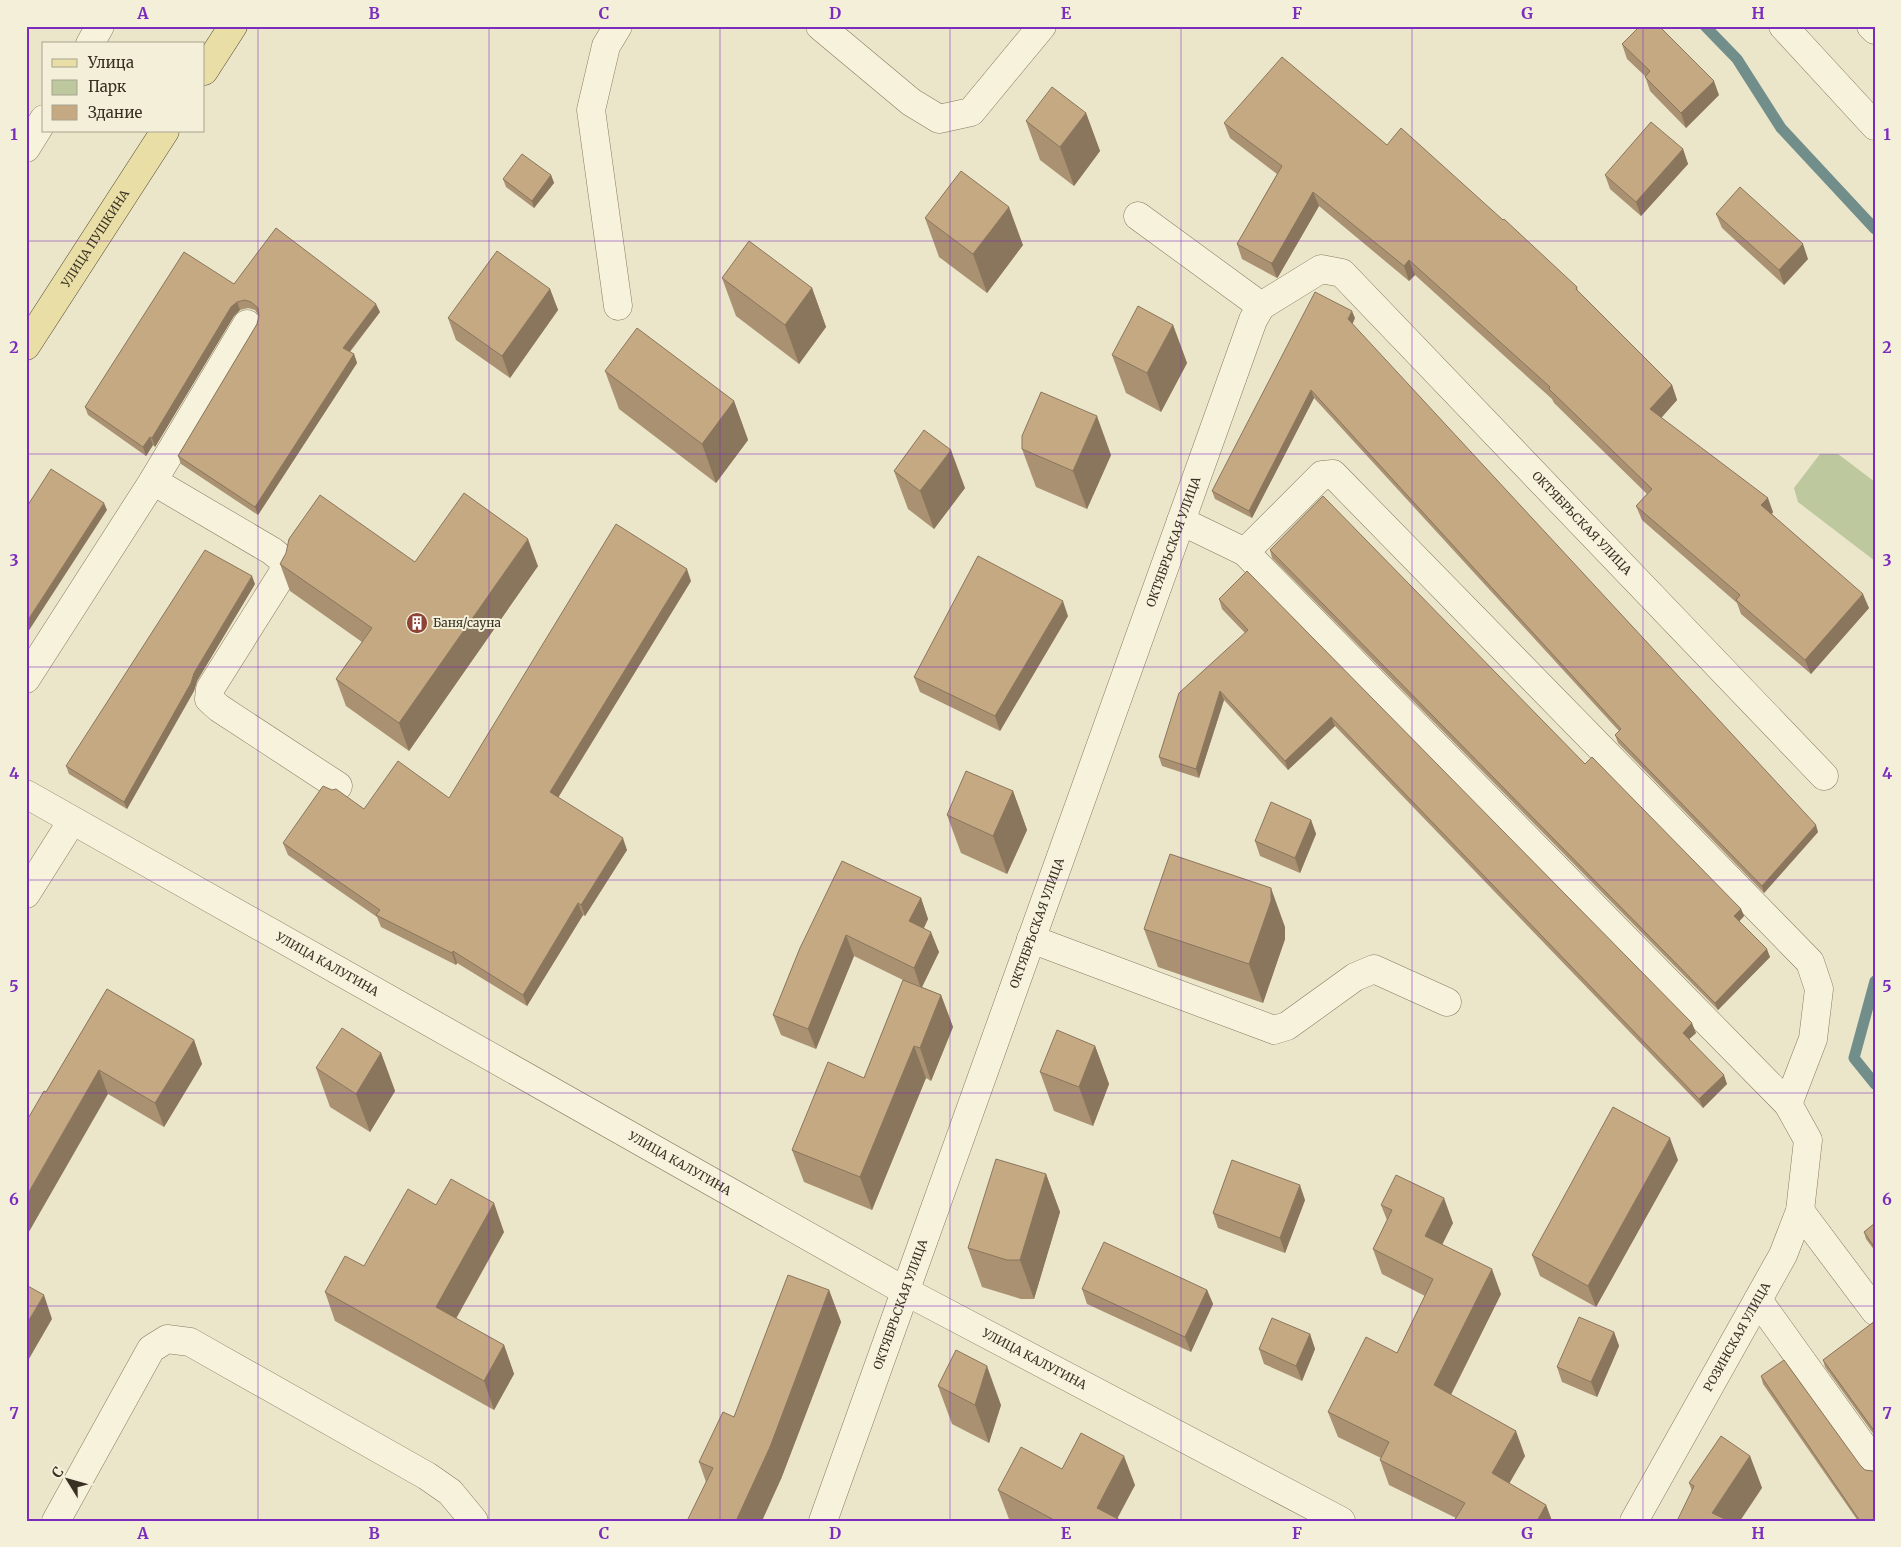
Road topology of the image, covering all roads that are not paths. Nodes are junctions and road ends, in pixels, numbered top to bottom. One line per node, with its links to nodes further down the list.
1 (100, 26): 9 (street)
2 (233, 26): 10 (main road)
3 (618, 26): 16 (street)
4 (820, 26): 5 (street)
5 (1042, 26)
6 (1783, 26): 12 (street)
7 (1871, 26): 8 (street)
8 (1875, 30)
9 (91, 42)
10 (205, 70)
11 (42, 122): 14 (street)
12 (1875, 126)
13 (164, 132): 19 (main road, УЛИЦА ПУШКИНА)
14 (26, 148)
15 (1138, 216): 17 (street)
16 (618, 306)
17 (1261, 306): 21 (street, ОКТЯБРЬСКАЯ УЛИЦА); 24 (street, ОКТЯБРЬСКАЯ УЛИЦА)
18 (247, 324): 20 (street)
19 (26, 346)
20 (153, 480): 23 (street); 25 (street)
21 (1181, 521): 22 (street); 29 (street, ОКТЯБРЬСКАЯ УЛИЦА)
22 (1245, 552): 31 (street); 31 (street)
23 (26, 679)
24 (1824, 776)
25 (338, 786)
26 (26, 794): 27 (street, УЛИЦА КАЛУГИНА)
27 (72, 821): 28 (street); 33 (street, УЛИЦА КАЛУГИНА)
28 (26, 894)
29 (1032, 939): 30 (street); 33 (street, ОКТЯБРЬСКАЯ УЛИЦА)
30 (1447, 1002)
31 (1788, 1104): 32 (street, РОЗИНСКАЯ УЛИЦА)
32 (1800, 1210): 34 (street, РОЗИНСКАЯ УЛИЦА); 35 (street)
33 (905, 1291): 39 (street, ОКТЯБРЬСКАЯ УЛИЦА); 40 (street, УЛИЦА КАЛУГИНА)
34 (1758, 1300): 36 (street); 41 (street, РОЗИНСКАЯ УЛИЦА)
35 (1875, 1311)
36 (1875, 1463)
37 (56, 1521): 38 (street)
38 (474, 1521)
39 (823, 1521)
40 (1341, 1521)
41 (1634, 1521)

